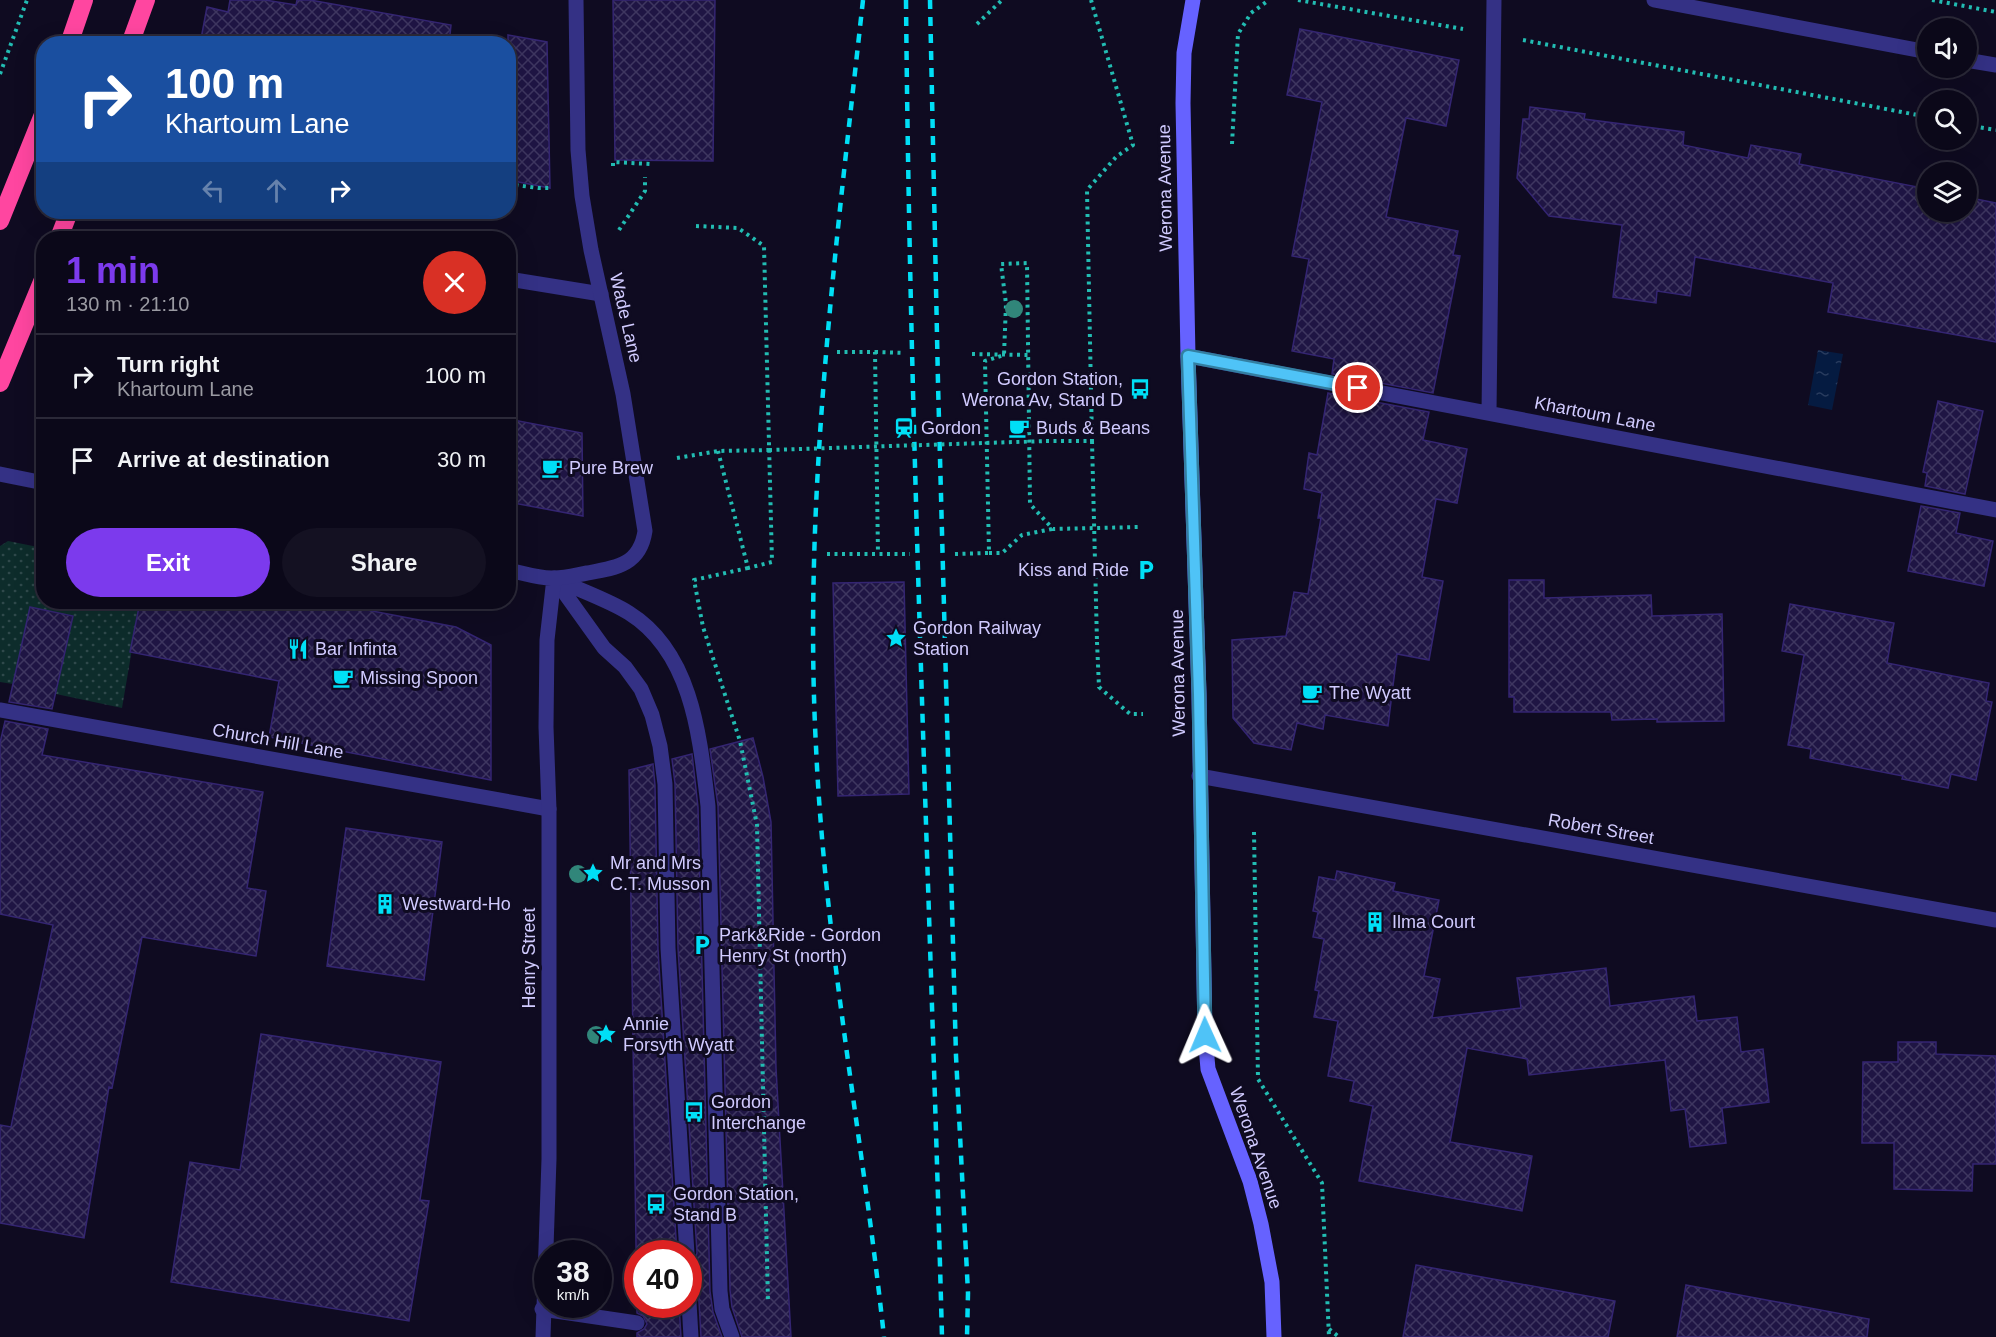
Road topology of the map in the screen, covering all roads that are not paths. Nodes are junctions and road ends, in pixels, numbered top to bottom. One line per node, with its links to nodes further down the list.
1 (84, 0): 7 (highway)
2 (146, 0): 8 (highway)
3 (576, 0): 15 (street, Wade Lane)
4 (1193, 0): 17 (street, Werona Avenue)
5 (1494, 0): 19 (street)
6 (1654, 0): 9 (street)
7 (72, 36)
8 (133, 36)
9 (1917, 50)
10 (1977, 62): 11 (street)
11 (1996, 65)
12 (36, 132): 13 (highway)
13 (0, 221)
14 (516, 280): 15 (street)
15 (601, 294): 24 (street, Wade Lane)
16 (36, 296): 18 (highway)
17 (1188, 356): 19 (street, Khartoum Lane); 26 (street, Werona Avenue)
18 (0, 383)
19 (1490, 413): 22 (street, Khartoum Lane)
20 (0, 474): 21 (street)
21 (36, 481)
22 (1996, 510)
23 (516, 571): 24 (street)
24 (554, 578): 27 (street, Henry Street); 30 (street); 37 (street)
25 (0, 710): 27 (street, Church Hill Lane)
26 (1199, 776): 28 (street, Robert Street); 38 (street, Werona Avenue)
27 (549, 809): 29 (street, Henry Street)
28 (1996, 920)
29 (545, 1240)
30 (686, 1240)
31 (542, 1318): 35 (street, Henry Street)
32 (603, 1318): 34 (street)
33 (690, 1318): 36 (street)
34 (637, 1323)
35 (543, 1337)
36 (691, 1337)
37 (732, 1337)
38 (1274, 1337)

